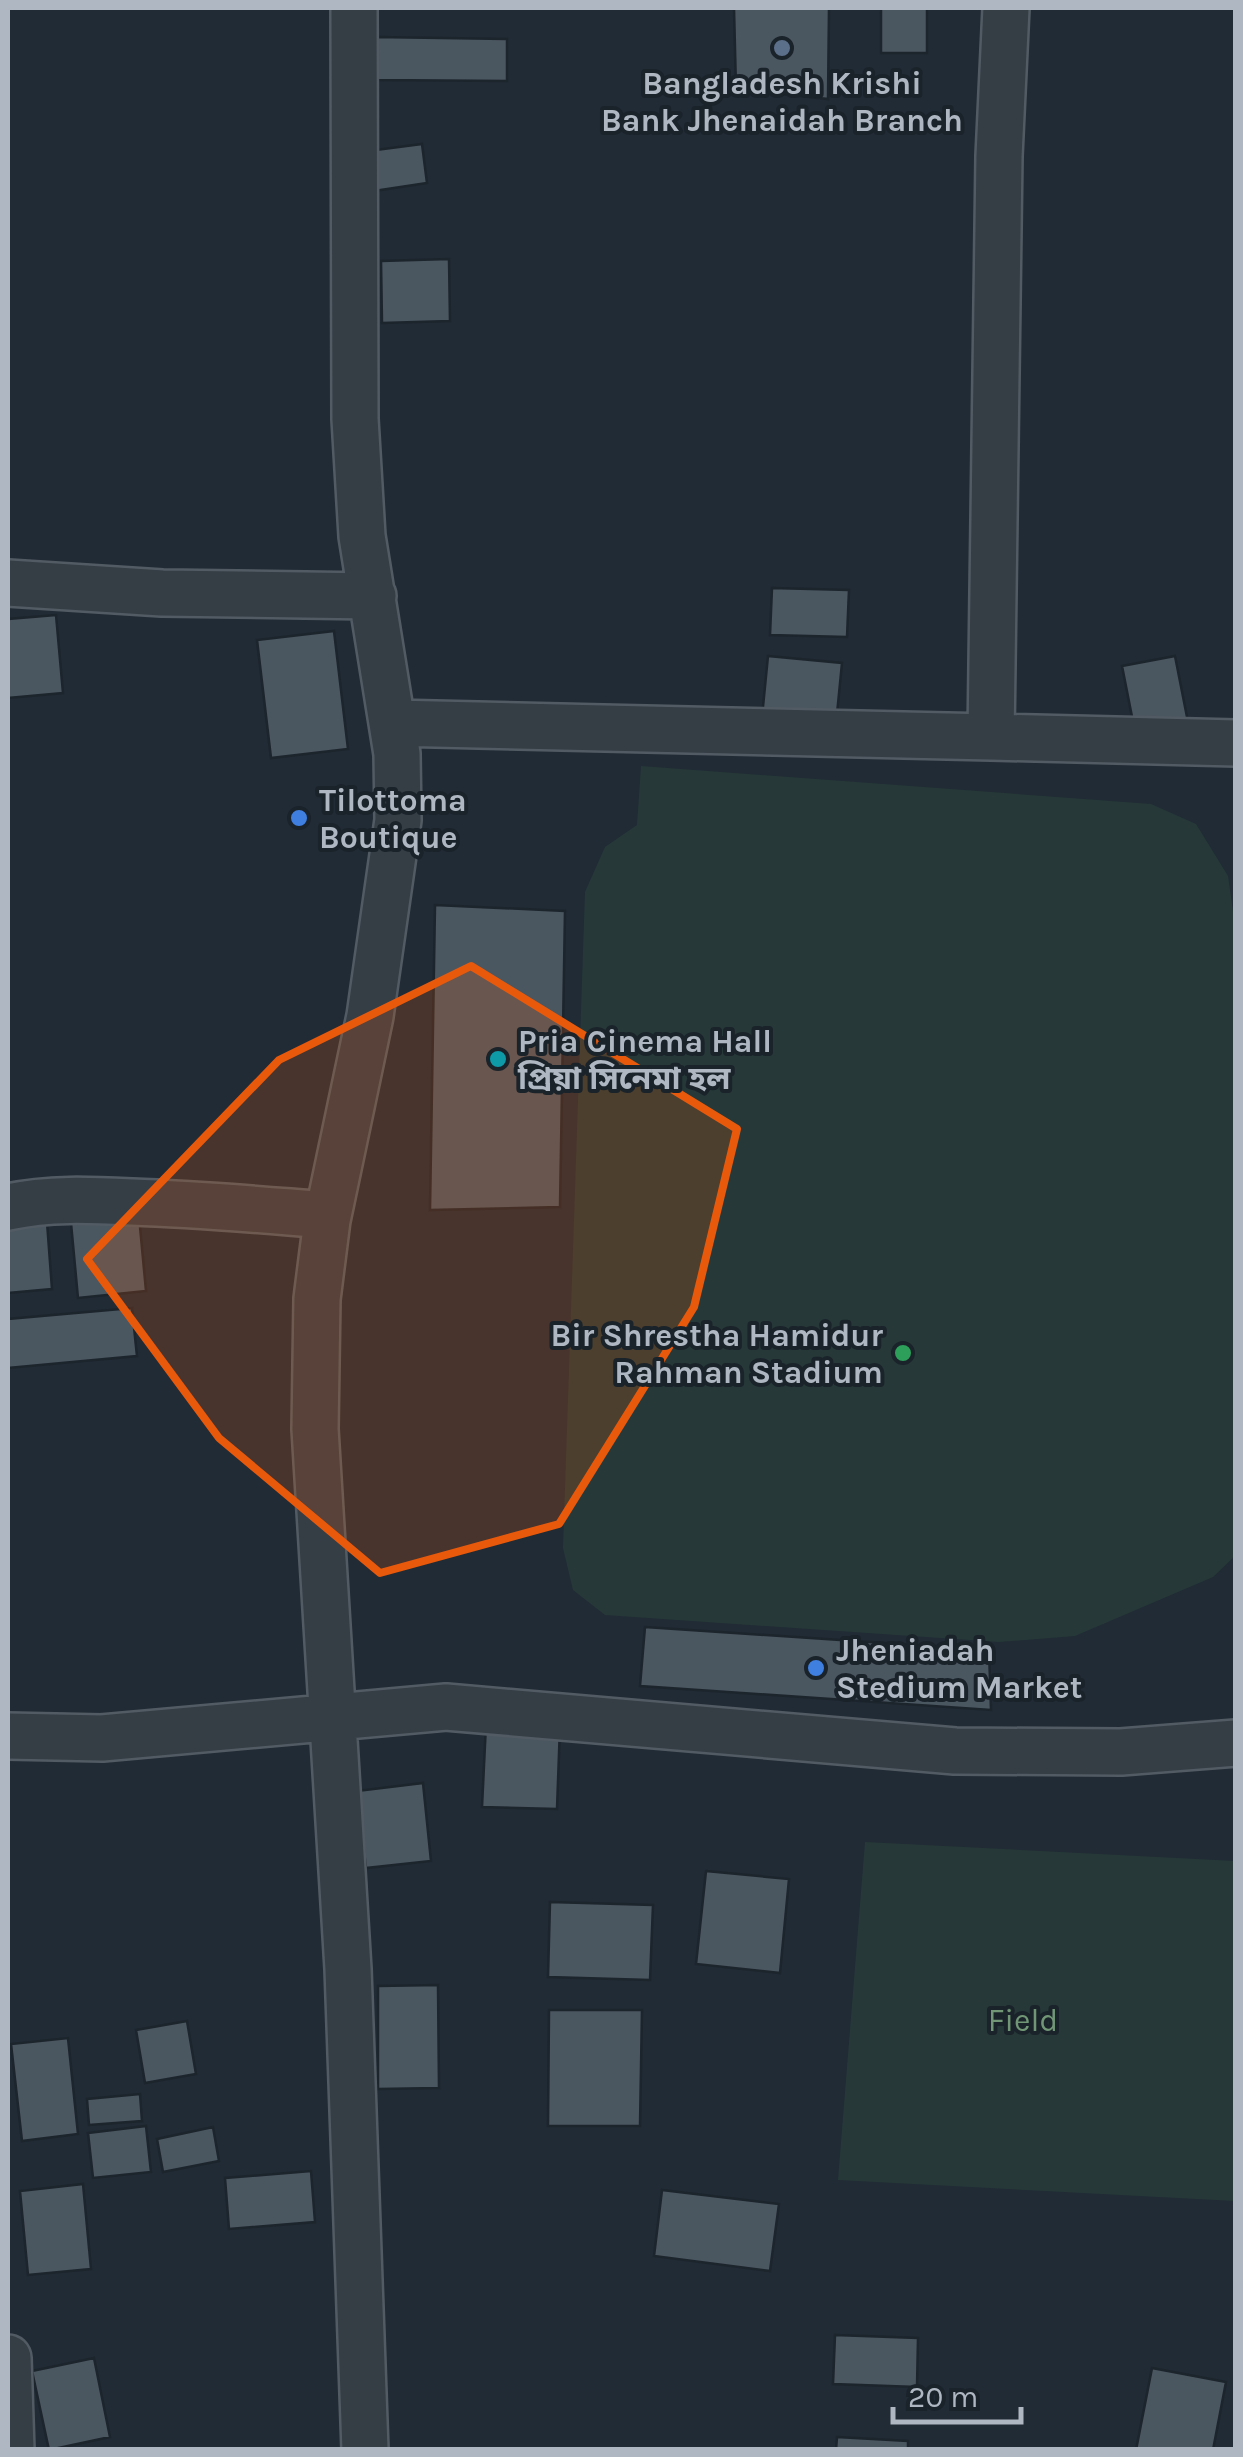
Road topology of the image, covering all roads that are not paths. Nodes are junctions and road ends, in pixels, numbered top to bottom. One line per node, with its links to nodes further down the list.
1 (354, 8): 4 (street)
2 (1006, 8): 6 (street)
3 (8, 584): 4 (street)
4 (373, 596): 5 (street)
5 (393, 724): 6 (street); 9 (street)
6 (991, 737): 7 (street)
7 (1236, 743)
8 (8, 1207): 9 (street)
9 (328, 1215): 10 (street)
10 (333, 1719): 11 (street); 12 (street); 15 (street)
11 (8, 1736)
12 (1236, 1744)
13 (8, 2358): 14 (street)
14 (11, 2450)
15 (365, 2450)

